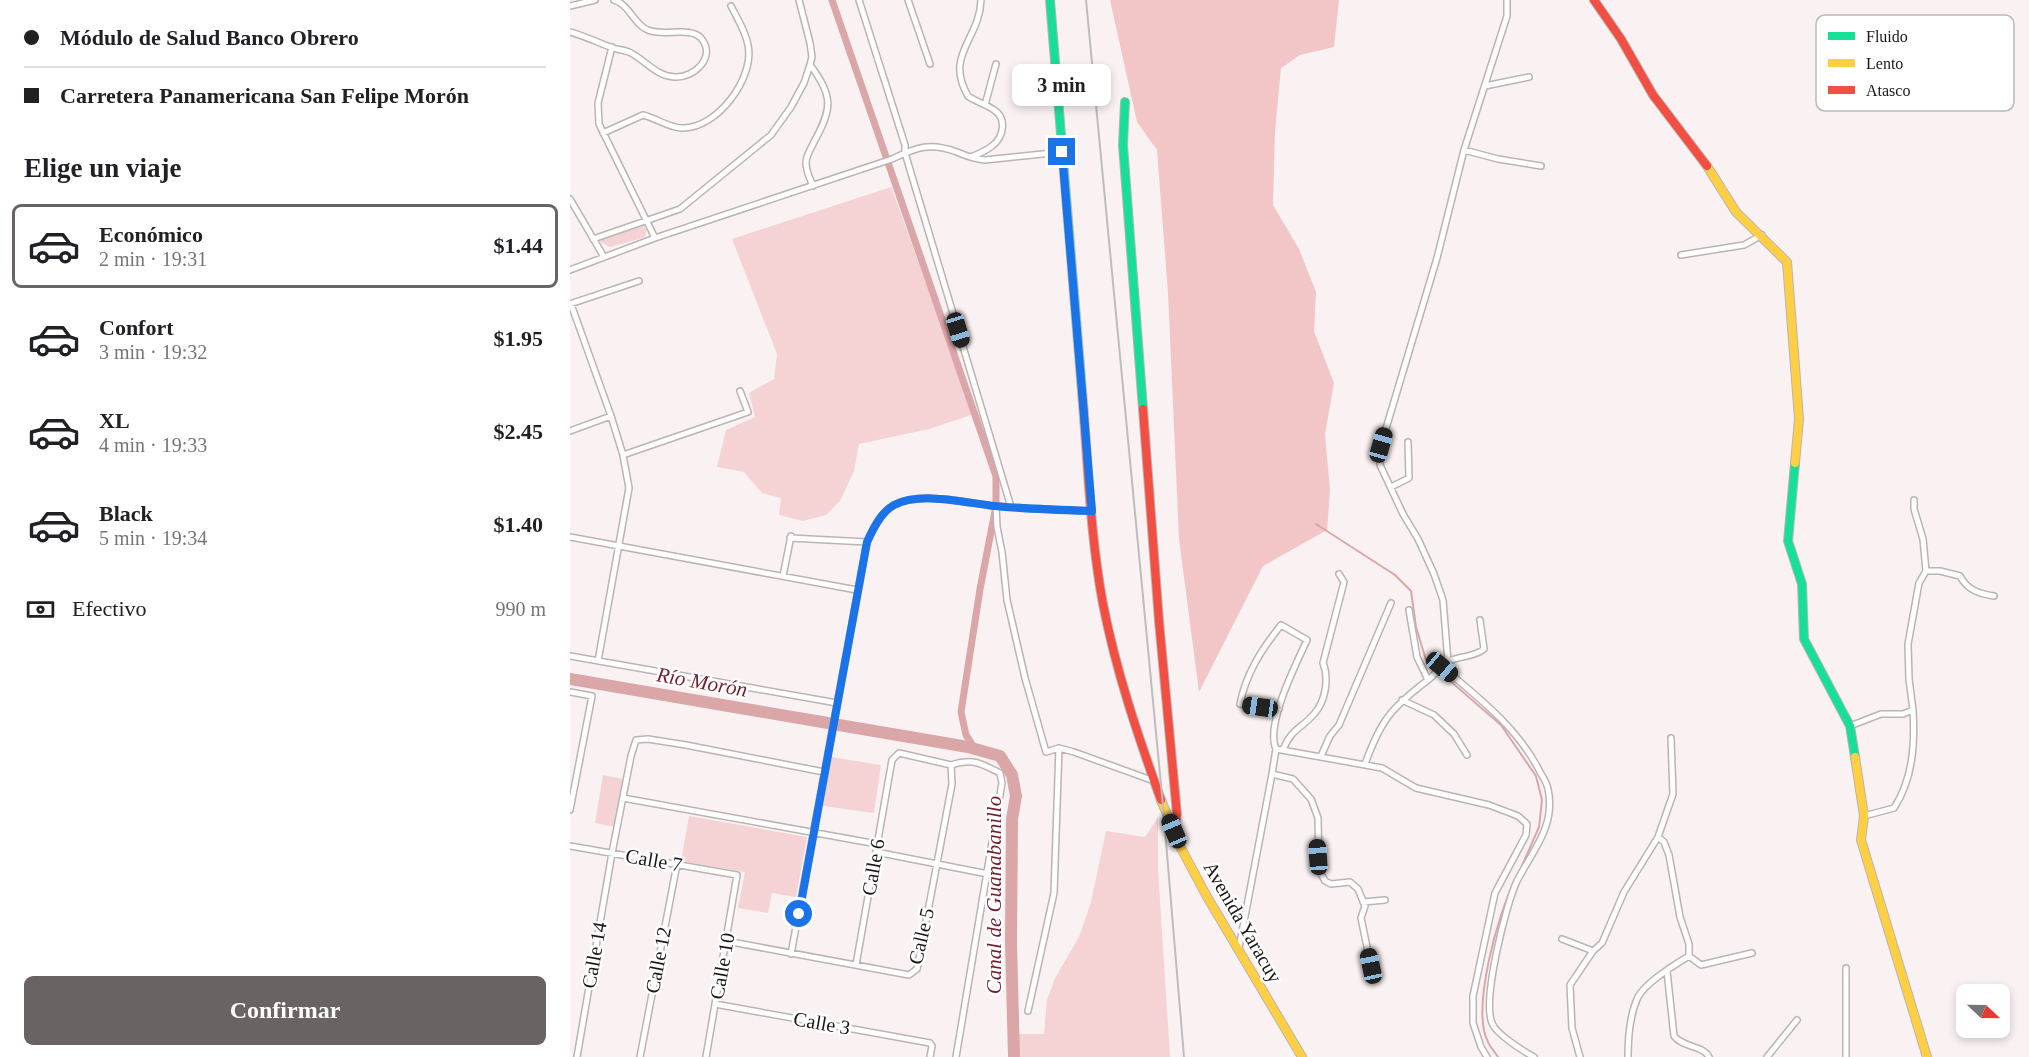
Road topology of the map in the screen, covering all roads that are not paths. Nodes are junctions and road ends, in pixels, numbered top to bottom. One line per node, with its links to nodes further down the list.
1 (595, 0): 10 (street)
2 (614, 0): 13 (street)
3 (799, 0): 16 (street)
4 (859, 0): 24 (street)
5 (908, 0): 14 (street)
6 (981, 0): 20 (street)
7 (1050, 0): 23 (street, Avenida Yaracuy)
8 (1507, 0): 18 (street)
9 (1594, 0): 30 (street)
10 (570, 6)
11 (731, 6): 21 (street)
12 (570, 32): 13 (street)
13 (612, 47): 21 (street)
14 (930, 64)
15 (996, 64): 20 (street)
16 (810, 65): 27 (street); 29 (street)
17 (1529, 77): 18 (street)
18 (1485, 86): 22 (street)
19 (1125, 102): 84 (street)
20 (985, 105): 25 (street)
21 (603, 133): 29 (street)
22 (1464, 150): 26 (street); 43 (street)
23 (1062, 152): 25 (street); 47 (street, Avenida Yaracuy)
24 (905, 153): 25 (street); 27 (street); 46 (street)
25 (971, 158)
26 (1541, 166)
27 (813, 186): 31 (street)
28 (570, 199): 32 (street)
29 (648, 221): 31 (street); 32 (street)
30 (1762, 235): 33 (street); 69 (street)
31 (655, 238): 34 (street)
32 (593, 239): 34 (street)
33 (1681, 255)
34 (604, 257): 35 (street)
35 (570, 270)
36 (639, 281): 37 (street)
37 (571, 304): 39 (street)
38 (740, 391): 42 (street)
39 (611, 416): 40 (street); 42 (street)
40 (570, 430)
41 (1408, 442): 43 (street)
42 (623, 455): 50 (street)
43 (1391, 488): 61 (street)
44 (1914, 500): 51 (street)
45 (996, 506): 46 (street); 49 (street); 71 (street)
46 (1011, 507): 47 (street)
47 (1092, 511): 80 (street, Avenida Yaracuy)
48 (570, 537): 50 (street)
49 (867, 542): 53 (street); 54 (street)
50 (620, 545): 53 (street); 60 (street)
51 (1926, 571): 55 (street); 68 (street)
52 (1339, 574): 73 (street)
53 (783, 576): 54 (street)
54 (857, 590): 66 (street)
55 (1994, 596)
56 (1391, 603): 75 (street)
57 (1409, 610): 63 (street)
58 (1480, 620): 61 (street)
59 (570, 656): 60 (street)
60 (598, 661): 66 (street)
61 (1448, 662): 62 (street)
62 (1441, 668): 63 (street); 118 (street)
63 (1430, 679): 65 (street)
64 (570, 692): 82 (street)
65 (1402, 700): 74 (street); 76 (street)
66 (837, 703): 78 (street)
67 (1279, 710): 67 (street); 72 (street)
68 (1913, 710): 69 (street); 83 (street)
69 (1850, 726): 83 (street)
70 (1671, 738): 86 (street)
71 (1059, 748): 80 (street); 109 (street)
72 (1276, 749): 73 (street); 79 (street)
73 (1283, 750): 75 (street)
74 (1467, 755)
75 (1321, 756): 76 (street)
76 (1365, 764): 117 (street)
77 (951, 765): 87 (street, Calle 6); 92 (street, Calle 5); 93 (street)
78 (824, 772): 81 (street, Calle 14); 85 (street)
79 (1272, 774): 96 (street); 99 (street)
80 (1154, 781): 84 (street, Avenida Yaracuy)
81 (622, 798): 85 (street); 90 (street, Calle 14)
82 (570, 810)
83 (1864, 816): 124 (street)
84 (1174, 831): 99 (street, Avenida Yaracuy)
85 (813, 834): 87 (street); 102 (street)
86 (1658, 837): 100 (street); 103 (street)
87 (877, 844): 89 (street, Calle 6)
88 (570, 846): 90 (street, Calle 7)
89 (876, 852): 92 (street); 104 (street, Calle 6)
90 (612, 853): 91 (street, Calle 7); 112 (street, Calle 14)
91 (677, 864): 94 (street, Calle 7); 113 (street, Calle 12)
92 (937, 864): 93 (street); 104 (street, Calle 5)
93 (988, 874): 116 (street)
94 (737, 875): 98 (street, Calle 10)
95 (1385, 900): 96 (street)
96 (1363, 902): 105 (street)
97 (1562, 939): 100 (street)
98 (726, 941): 102 (street, Calle 5); 108 (street, Calle 10)
99 (1239, 950): 111 (street, Avenida Yaracuy)
100 (1593, 951): 119 (street)
101 (1752, 953): 103 (street)
102 (791, 954): 104 (street, Calle 5)
103 (1689, 956): 107 (street)
104 (856, 965)
105 (1371, 966)
106 (1846, 968): 123 (street)
107 (1666, 971): 120 (street); 121 (street)
108 (715, 1004): 114 (street, Calle 10); 115 (street, Calle 3)
109 (1028, 1011)
110 (1797, 1020): 122 (street)
111 (1302, 1055)
112 (577, 1057)
113 (639, 1057)
114 (706, 1057)
115 (930, 1057)
116 (956, 1057)
117 (1487, 1057)
118 (1534, 1057)
119 (1580, 1057)
120 (1628, 1057)
121 (1709, 1057)
122 (1767, 1057)
123 (1846, 1057)
124 (1927, 1057)

